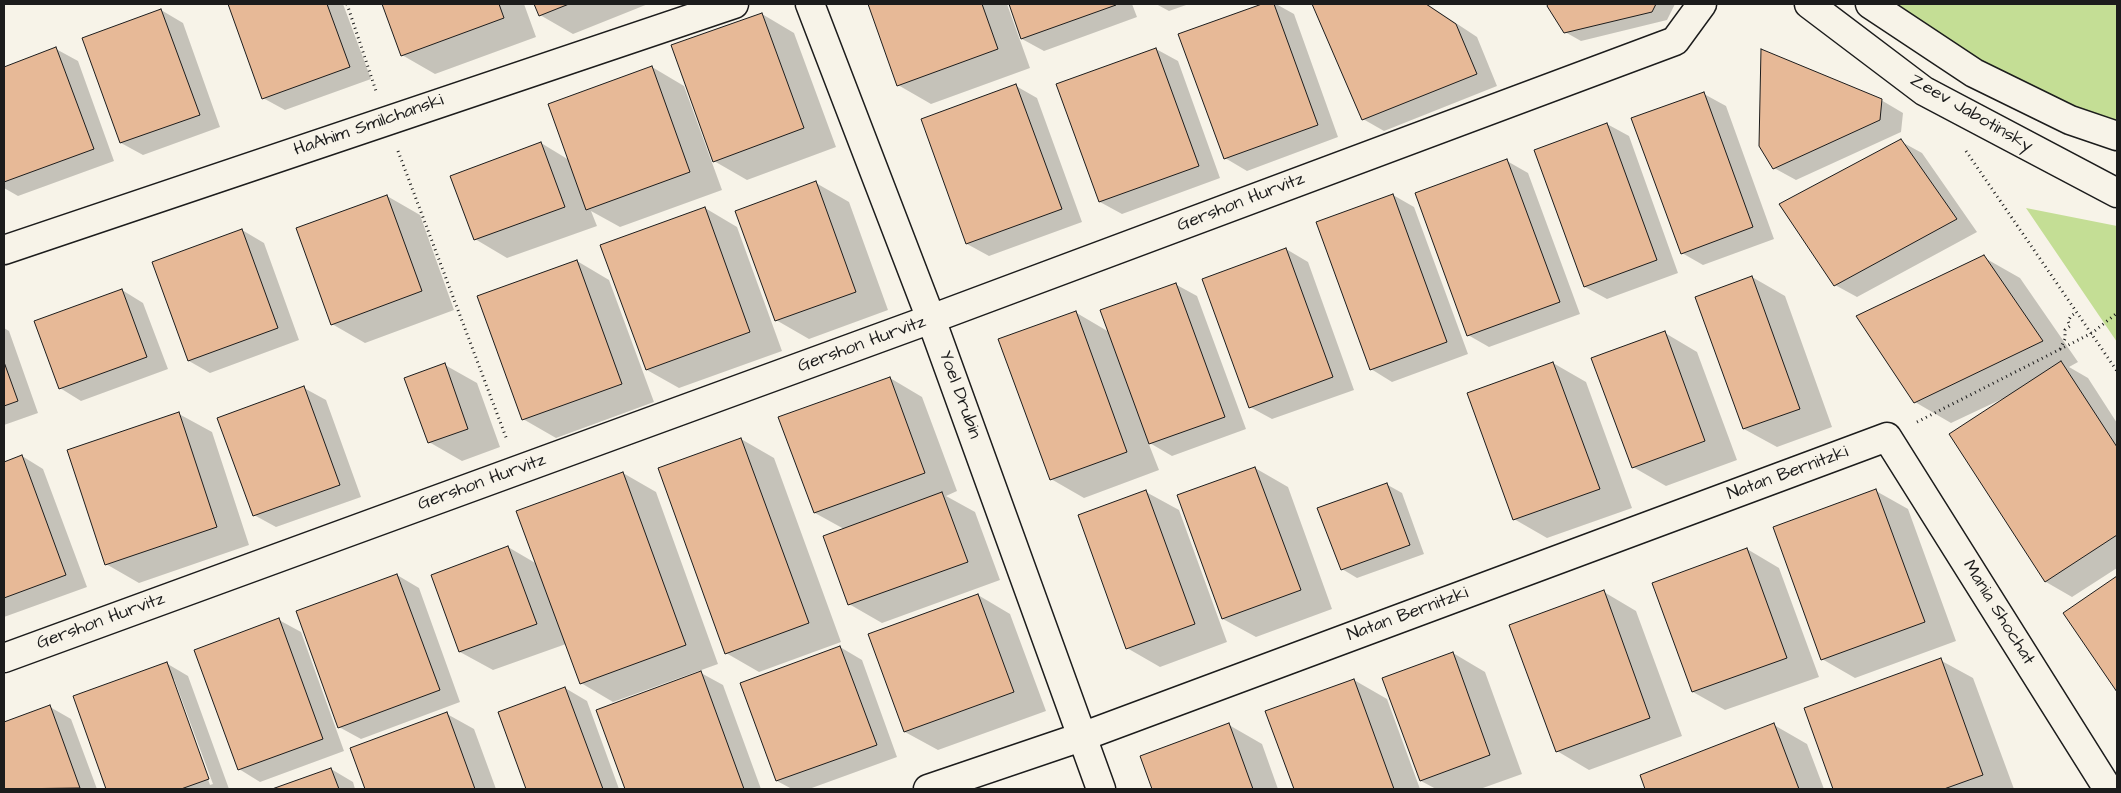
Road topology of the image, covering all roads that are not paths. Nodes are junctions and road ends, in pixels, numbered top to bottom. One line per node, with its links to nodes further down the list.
1 (734, 4): 10 (street, HaAhim Smilchanski)
2 (810, 4): 11 (street, Yoel Drubin)
3 (1702, 4): 11 (street, Gershon Hurvitz)
4 (1809, 4): 7 (street, Zeev Jabotinsky)
5 (1870, 4): 6 (street)
6 (2117, 136)
7 (2067, 168): 8 (street); 9 (street, Zeev Jabotinsky)
8 (2117, 185)
9 (2117, 193)
10 (4, 250)
11 (932, 319): 13 (street, Gershon Hurvitz); 14 (street, Yoel Drubin)
12 (1887, 437): 14 (street, Natan Bernitzki); 17 (street, Mania Shochat)
13 (4, 658)
14 (1084, 736): 15 (street, Natan Bernitzki); 16 (street, Yoel Drubin)
15 (928, 789)
16 (1101, 789)
17 (2108, 789)

